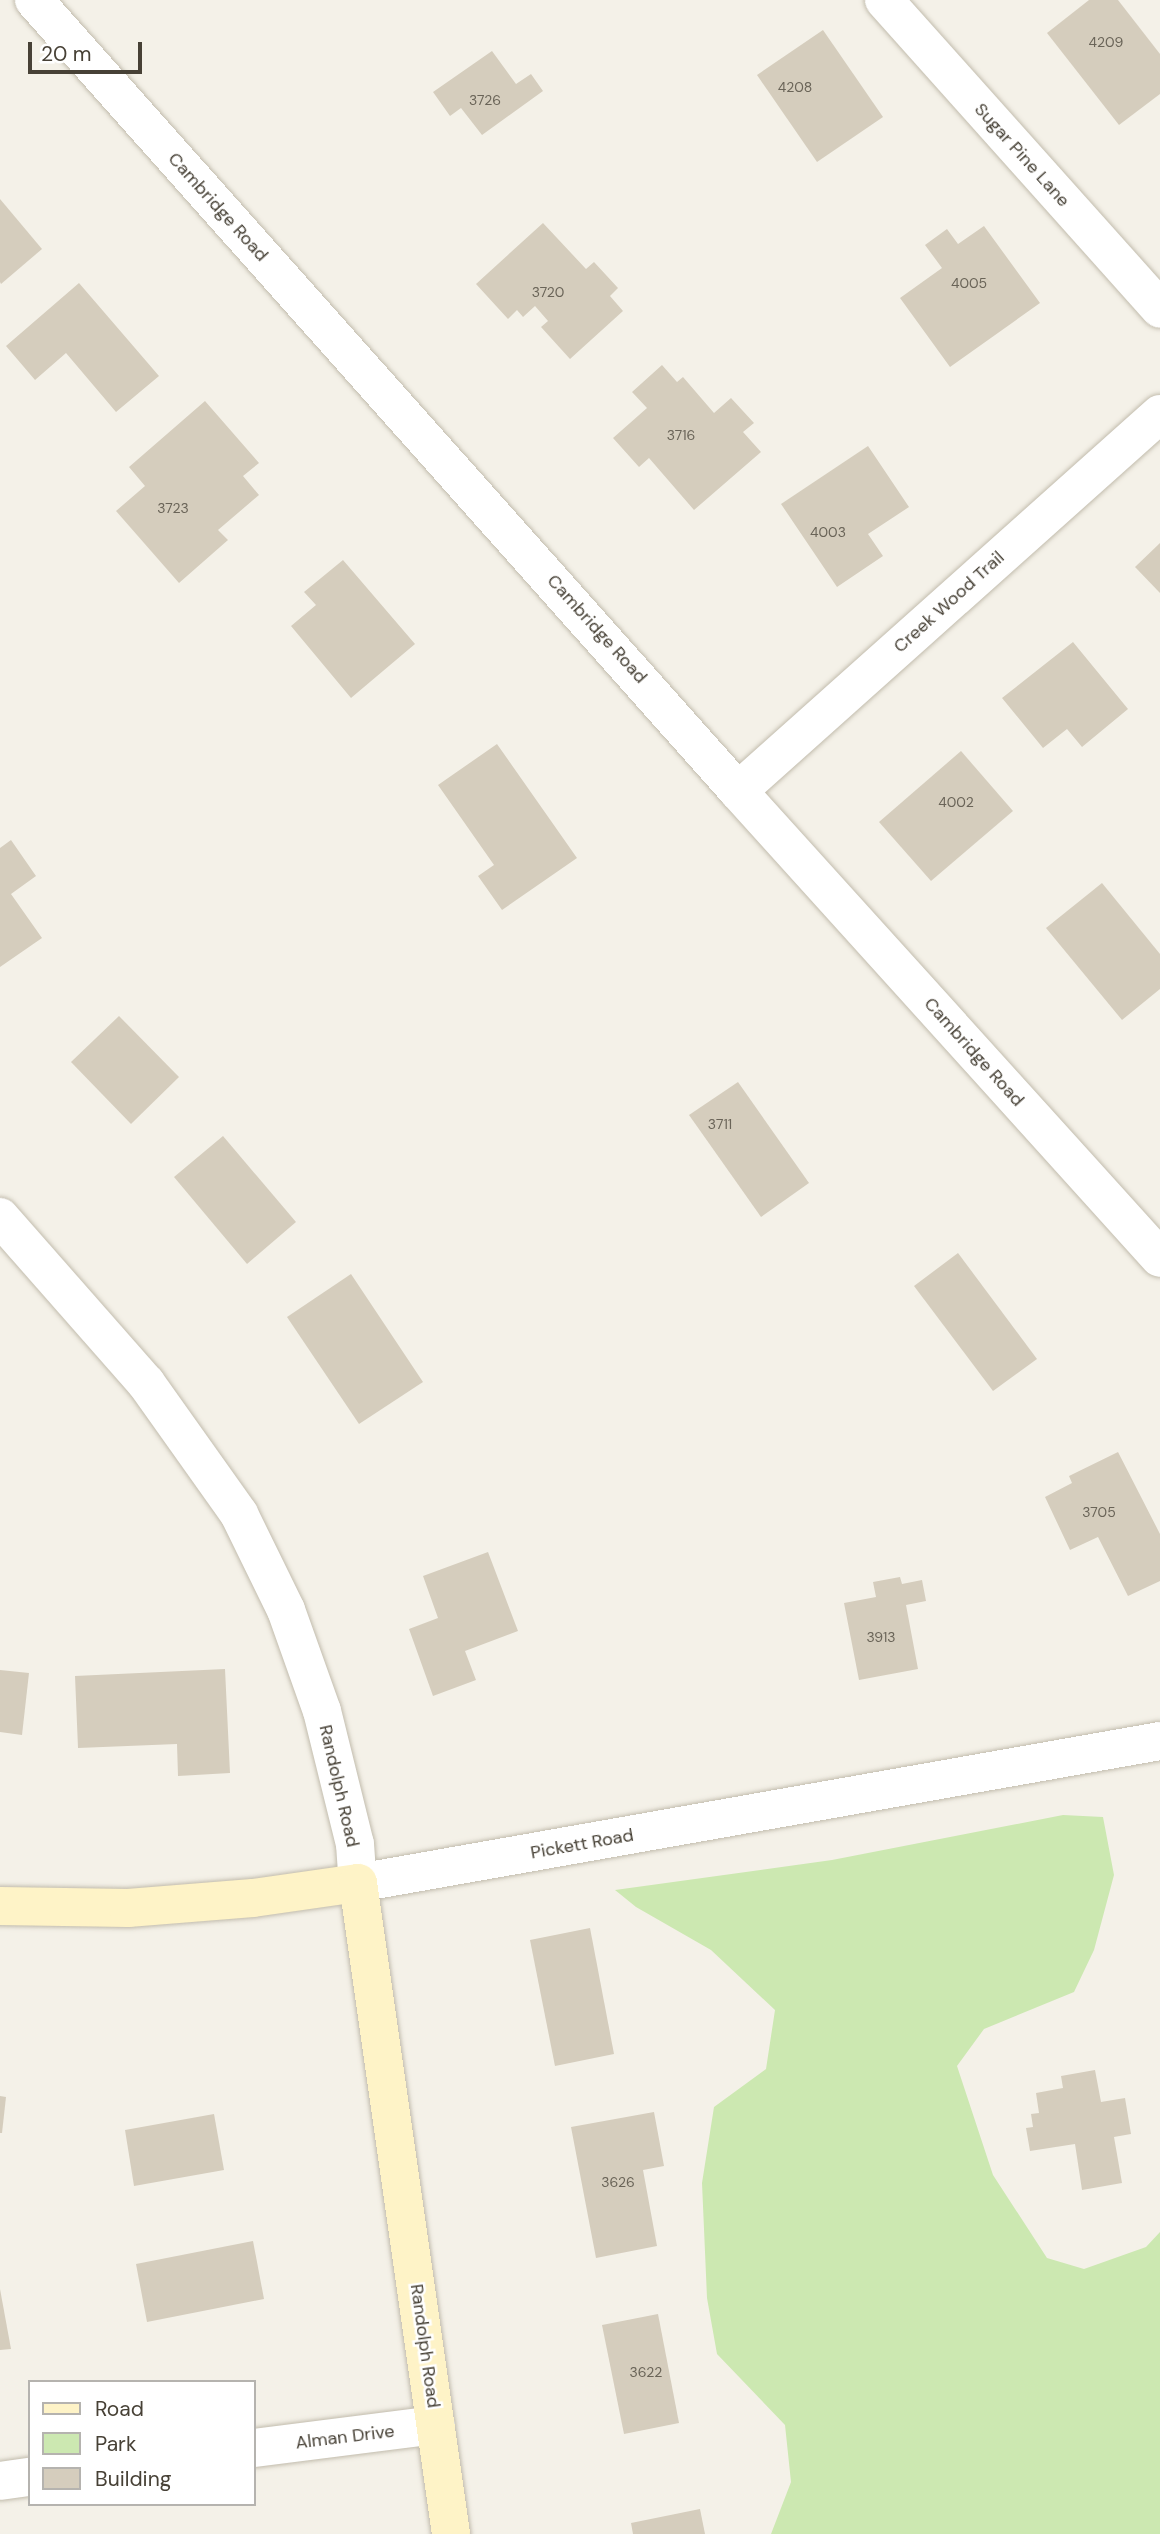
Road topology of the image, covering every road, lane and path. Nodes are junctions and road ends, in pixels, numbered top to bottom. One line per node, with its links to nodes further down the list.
1 (34, 0): 5 (street, Cambridge Road)
2 (884, 0): 3 (street, Sugar Pine Lane)
3 (1160, 309)
4 (1160, 414): 5 (street, Creek Wood Trail)
5 (738, 791): 7 (street, Cambridge Road)
6 (0, 1217): 9 (street, Randolph Road)
7 (1160, 1258)
8 (1160, 1741): 9 (street, Pickett Road)
9 (358, 1883): 10 (street, Pickett Road); 11 (street, Randolph Road)
10 (0, 1906)
11 (436, 2425): 12 (street, Alman Drive); 15 (street, Randolph Road)
12 (256, 2448)
13 (28, 2477): 14 (street)
14 (0, 2481)
15 (451, 2534)

